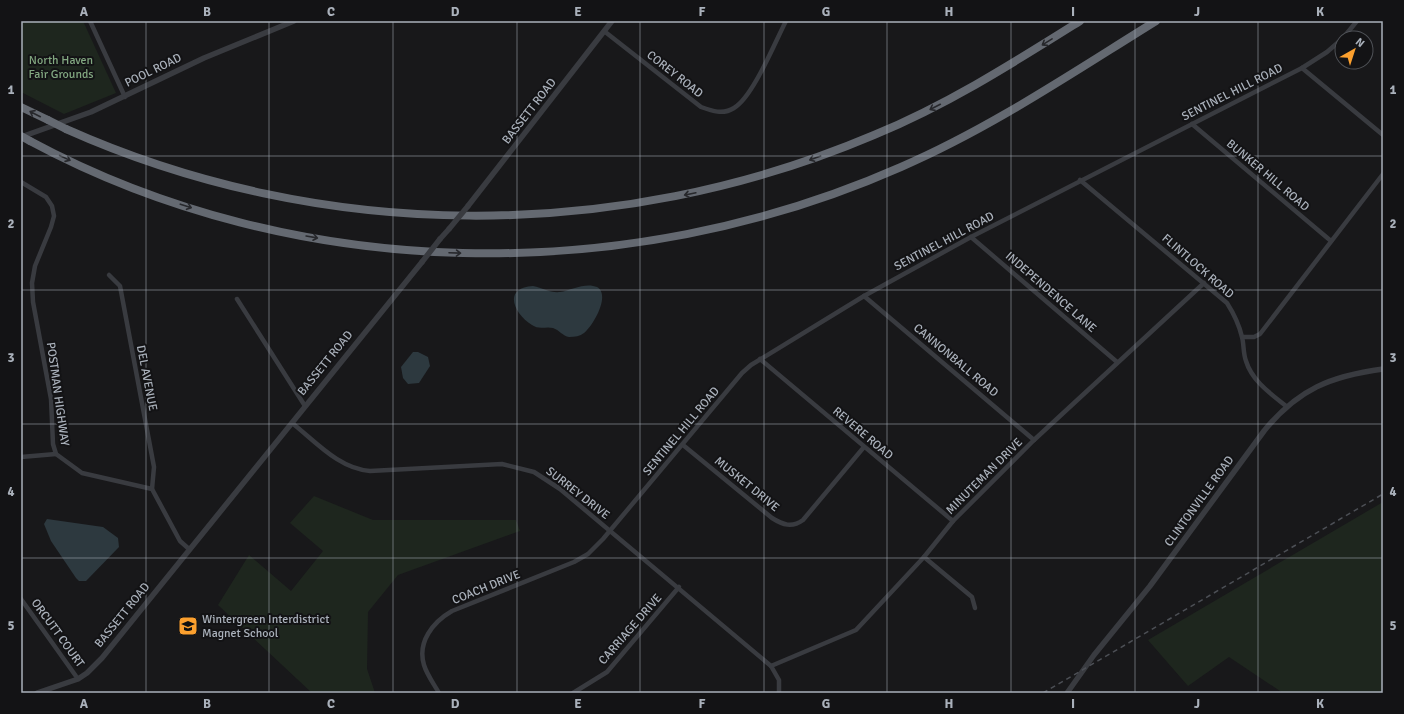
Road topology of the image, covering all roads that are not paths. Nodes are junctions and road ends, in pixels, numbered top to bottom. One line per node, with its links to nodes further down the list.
1 (90, 21): 12 (street)
2 (294, 21): 12 (street, POOL ROAD)
3 (612, 21): 9 (street, BASSETT ROAD)
4 (786, 21): 9 (street, COREY ROAD)
5 (1080, 21): 13 (highway, one-way to 13, bridge)
6 (1156, 21): 16 (highway, one-way to 6, bridge)
7 (1357, 21): 8 (street, SENTINEL HILL ROAD)
8 (1350, 30)
9 (604, 31): 30 (street, BASSETT ROAD, bridge)
10 (1334, 46): 11 (street, SENTINEL HILL ROAD)
11 (1302, 68): 14 (street, SENTINEL HILL ROAD); 15 (street)
12 (125, 97): 16 (street, POOL ROAD)
13 (21, 107)
14 (1192, 124): 18 (street, SENTINEL HILL ROAD); 21 (street, BUNKER HILL ROAD)
15 (1383, 135)
16 (21, 137)
17 (1383, 174): 21 (street)
18 (1080, 180): 20 (street, SENTINEL HILL ROAD); 23 (street, FLINTLOCK ROAD)
19 (21, 182): 36 (street, POSTMAN HIGHWAY)
20 (971, 237): 24 (street, SENTINEL HILL ROAD); 28 (street, INDEPENDENCE LANE)
21 (1331, 241): 26 (street)
22 (109, 275): 38 (street, DEL AVENUE)
23 (1204, 283): 26 (street, FLINTLOCK ROAD); 28 (street, MINUTEMAN DRIVE)
24 (864, 296): 27 (street, SENTINEL HILL ROAD); 33 (street, CANNONBALL ROAD)
25 (237, 299): 30 (street)
26 (1242, 337): 31 (street, FLINTLOCK ROAD)
27 (760, 359): 34 (street, SENTINEL HILL ROAD); 35 (street, REVERE ROAD)
28 (1117, 362): 33 (street, MINUTEMAN DRIVE)
29 (1383, 369): 31 (street, CLINTONVILLE ROAD)
30 (305, 406): 32 (street, BASSETT ROAD)
31 (1286, 406): 52 (street, CLINTONVILLE ROAD)
32 (292, 423): 40 (street, SURREY DRIVE); 41 (street, BASSETT ROAD)
33 (1034, 440): 39 (street, MINUTEMAN DRIVE)
34 (683, 444): 35 (street, MUSKET DRIVE); 40 (street, SENTINEL HILL ROAD)
35 (864, 447): 39 (street, REVERE ROAD)
36 (56, 454): 37 (street); 38 (street, POSTMAN HIGHWAY)
37 (21, 457)
38 (152, 489): 41 (street)
39 (953, 521): 42 (street, MINUTEMAN DRIVE)
40 (610, 531): 43 (street, SURREY DRIVE); 49 (street, COACH DRIVE)
41 (189, 549): 47 (street, BASSETT ROAD)
42 (924, 557): 45 (street); 46 (street, MINUTEMAN DRIVE)
43 (679, 587): 46 (street, SURREY DRIVE); 50 (street, CARRIAGE DRIVE)
44 (21, 599): 47 (street, ORCUTT COURT)
45 (975, 608)
46 (771, 666): 51 (street)
47 (78, 679): 48 (street, BASSETT ROAD)
48 (37, 693)
49 (439, 693)
50 (574, 693)
51 (779, 693)
52 (1067, 693)

